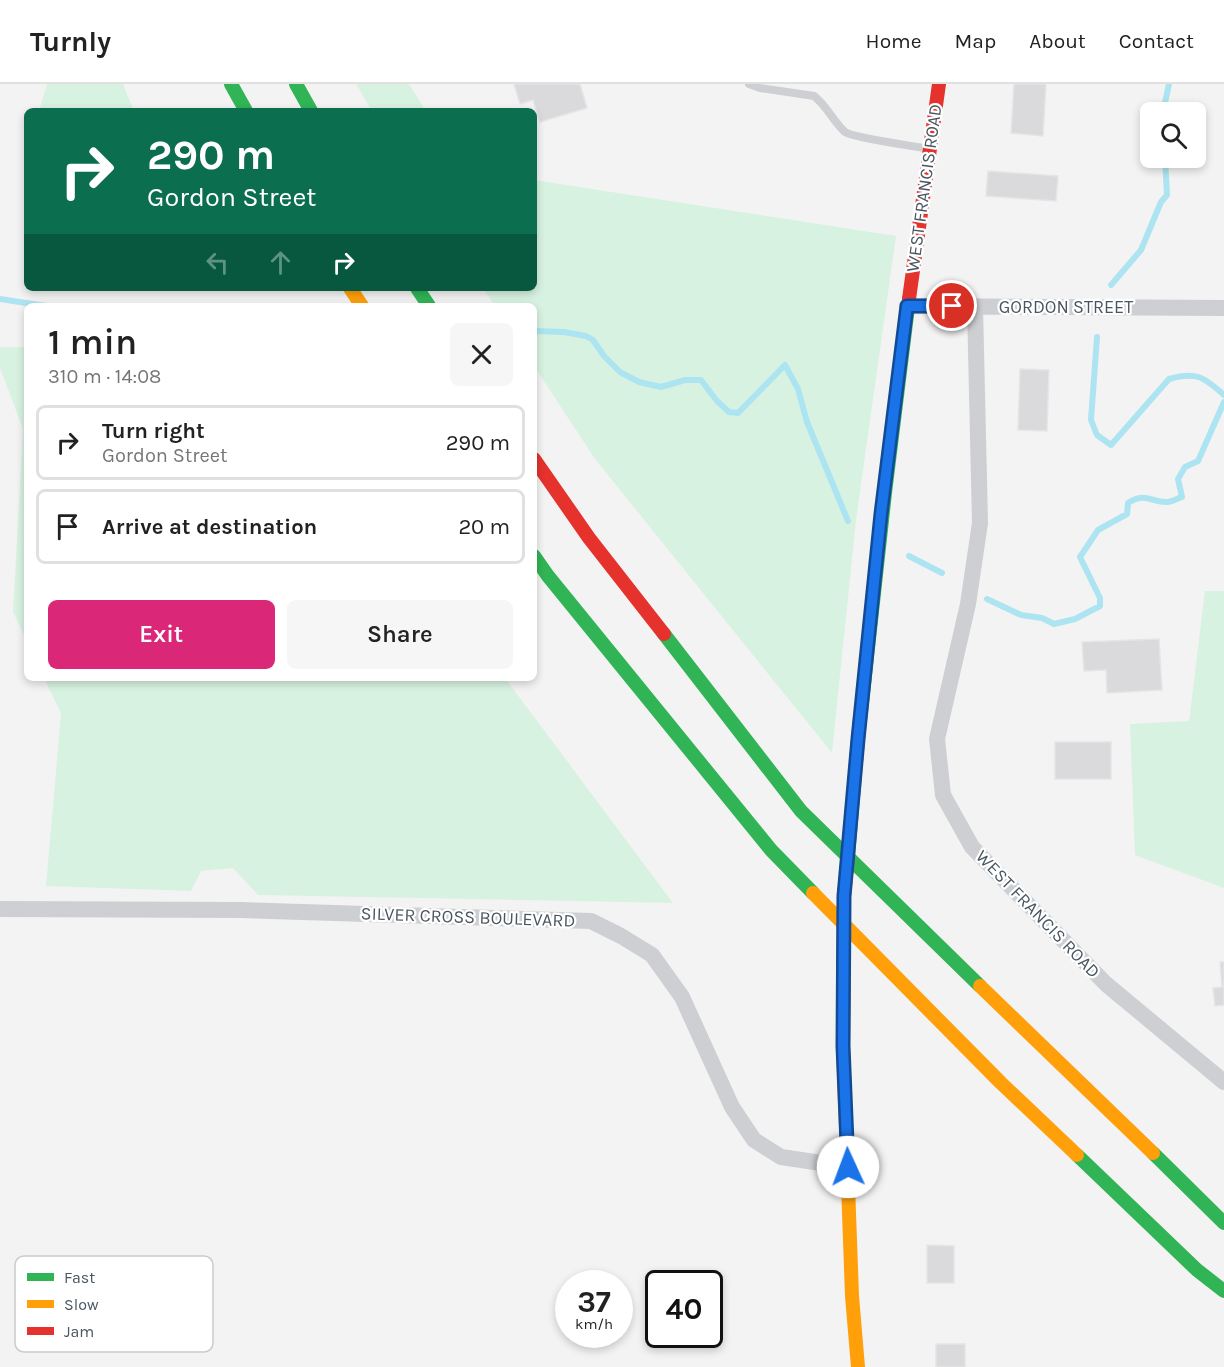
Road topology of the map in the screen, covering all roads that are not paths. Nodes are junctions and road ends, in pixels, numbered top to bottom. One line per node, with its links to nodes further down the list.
1 (231, 84): 5 (main road)
2 (296, 84): 6 (main road)
3 (749, 84): 7 (lane)
4 (939, 84): 7 (main road, WEST FRANCIS ROAD)
5 (244, 108)
6 (309, 108)
7 (929, 149): 8 (main road, WEST FRANCIS ROAD)
8 (907, 306): 9 (street, GORDON STREET); 15 (main road, WEST FRANCIS ROAD, bridge)
9 (975, 306): 10 (street, GORDON STREET); 14 (street, WEST FRANCIS ROAD)
10 (1224, 308)
11 (537, 463): 16 (main road)
12 (537, 560): 17 (main road)
13 (0, 909): 15 (street, SILVER CROSS BOULEVARD)
14 (1224, 1082)
15 (848, 1167): 18 (main road, WEST FRANCIS ROAD)
16 (1224, 1223)
17 (1224, 1291)
18 (858, 1367)

